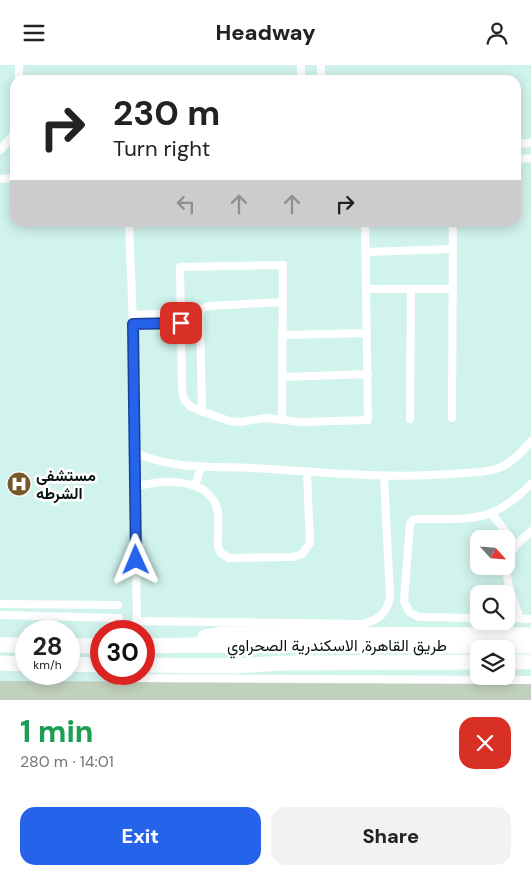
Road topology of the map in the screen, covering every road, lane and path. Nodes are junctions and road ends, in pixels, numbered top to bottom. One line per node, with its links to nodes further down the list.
1 (10, 139): 2 (street)
2 (0, 151)
3 (129, 227): 13 (street)
4 (365, 227): 7 (street)
5 (453, 227): 6 (street)
6 (452, 249): 7 (street); 10 (street)
7 (366, 252): 8 (street)
8 (366, 289): 9 (street); 16 (street)
9 (411, 289): 10 (street); 23 (street)
10 (452, 289): 21 (street)
11 (283, 302): 12 (street); 17 (street); 20 (street)
12 (181, 313): 13 (street); 14 (street)
13 (132, 315): 15 (street)
14 (181, 323): 15 (street); 20 (street)
15 (133, 324): 25 (street)
16 (367, 333): 17 (street); 18 (street)
17 (282, 335): 19 (street)
18 (368, 374): 19 (street); 22 (street)
19 (282, 377): 22 (street)
20 (202, 412): 22 (street)
21 (452, 418)
22 (282, 419)
23 (410, 419)
24 (531, 441): 28 (street)
25 (134, 452): 26 (street); 31 (street)
26 (200, 466): 27 (street); 30 (street)
27 (307, 472): 28 (street); 30 (street)
28 (384, 477): 44 (street)
29 (531, 484): 32 (street)
30 (195, 486): 31 (street)
31 (135, 487): 43 (street)
32 (492, 514): 34 (street); 39 (street)
33 (531, 531): 34 (street)
34 (516, 545): 41 (street)
35 (0, 604): 36 (street)
36 (118, 605)
37 (0, 615): 38 (street)
38 (119, 618)
39 (470, 618)
40 (515, 619): 41 (street)
41 (520, 619): 42 (street)
42 (531, 619)
43 (137, 620)
44 (155, 621)
45 (531, 635): 48 (highway)
46 (0, 645): 47 (highway)
47 (15, 645)
48 (193, 645): 49 (highway, طريق القاهرة, الاسكندرية الصحراوي); 50 (highway, طريق القاهرة, الاسكندرية الصحراوي)
49 (155, 646)
50 (531, 646)
51 (470, 662): 57 (highway, طريق القاهرة, الاسكندرية الصحراوي)
52 (515, 662): 53 (highway)
53 (531, 662)
54 (0, 663): 55 (highway)
55 (15, 664)
56 (155, 665): 57 (highway, طريق القاهرة, الاسكندرية الصحراوي)
57 (244, 666): 58 (highway)
58 (470, 672)
59 (515, 672): 60 (highway)
60 (531, 672)
61 (155, 676): 62 (street)
62 (531, 680)

